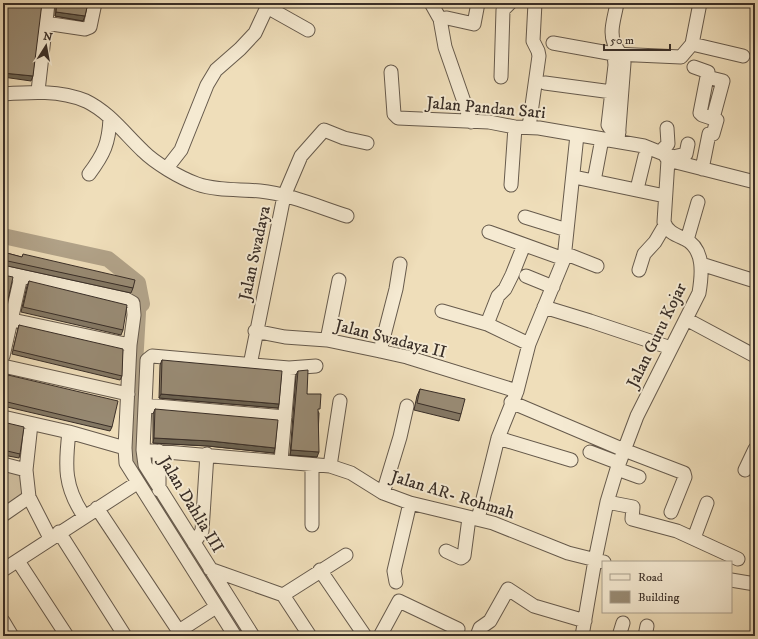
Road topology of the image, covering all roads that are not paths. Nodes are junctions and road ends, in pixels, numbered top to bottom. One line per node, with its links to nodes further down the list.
1 (48, 3): 11 (street)
2 (95, 3): 11 (street)
3 (431, 3): 10 (street)
4 (478, 3): 10 (street)
5 (510, 3): 19 (street)
6 (535, 3): 27 (street)
7 (617, 3): 15 (street)
8 (700, 3): 14 (street)
9 (268, 5): 12 (street); 36 (street)
10 (440, 19): 25 (street)
11 (45, 23): 21 (street)
12 (308, 30)
13 (553, 43): 15 (street)
14 (692, 44): 15 (street); 16 (street)
15 (618, 54): 22 (street); 30 (street)
16 (743, 56)
17 (694, 67): 37 (street)
18 (391, 72): 25 (street, Jalan Pandan Sari)
19 (501, 77)
20 (545, 84): 22 (street)
21 (38, 92): 23 (street, Jalan Swadaya); 24 (street, Jalan Swadaya)
22 (612, 92): 30 (street)
23 (3, 94)
24 (110, 118): 36 (street, Jalan Swadaya); 38 (street)
25 (471, 122): 26 (street, Jalan Pandan Sari)
26 (515, 127): 27 (street, Jalan Pandan Sari); 42 (street)
27 (529, 127): 29 (street, Jalan Pandan Sari)
28 (667, 128): 34 (street)
29 (577, 135): 30 (street, Jalan Pandan Sari); 50 (street)
30 (619, 137): 34 (street)
31 (367, 143): 44 (street)
32 (601, 144): 40 (street)
33 (688, 144): 34 (street)
34 (664, 155): 37 (street); 45 (street)
35 (645, 156): 43 (street)
36 (167, 168): 44 (street, Jalan Swadaya)
37 (702, 169): 41 (street)
38 (89, 174)
39 (578, 178): 40 (street)
40 (594, 181): 43 (street)
41 (755, 182)
42 (511, 185)
43 (637, 189): 45 (street)
44 (284, 196): 47 (street); 70 (street, Jalan Swadaya)
45 (665, 196): 49 (street)
46 (698, 202): 52 (street)
47 (347, 216)
48 (525, 217): 50 (street)
49 (665, 225): 52 (street, Jalan Guru Kojar); 58 (street)
50 (567, 230): 54 (street)
51 (489, 232): 53 (street)
52 (687, 240): 56 (street, Jalan Guru Kojar)
53 (524, 245): 54 (street); 69 (street)
54 (564, 256): 57 (street); 64 (street)
55 (400, 264): 75 (street)
56 (701, 264): 63 (street); 68 (street, Jalan Guru Kojar)
57 (597, 266)
58 (639, 270)
59 (3, 272): 60 (street)
60 (21, 276): 67 (street); 73 (street)
61 (526, 276): 64 (street)
62 (339, 280): 71 (street)
63 (755, 281)
64 (553, 287): 65 (street)
65 (544, 308): 72 (street); 74 (street)
66 (442, 311): 69 (street)
67 (7, 319): 73 (street); 76 (street)
68 (686, 319): 74 (street, Jalan Guru Kojar); 77 (street)
69 (487, 324): 72 (street)
70 (255, 332): 71 (street, Jalan Swadaya II); 78 (street, Jalan Swadaya)
71 (327, 340): 75 (street, Jalan Swadaya II)
72 (529, 344): 83 (street)
73 (130, 345): 82 (street)
74 (671, 348): 95 (street, Jalan Guru Kojar)
75 (380, 351): 83 (street, Jalan Swadaya II)
76 (3, 356)
77 (755, 356)
78 (250, 365): 81 (street); 85 (street, Jalan Dahlia III)
79 (3, 366): 82 (street)
80 (316, 366): 81 (street)
81 (289, 368): 88 (street)
82 (128, 394): 92 (street)
83 (514, 397): 91 (street); 95 (street, Jalan Swadaya II)
84 (340, 401): 103 (street)
85 (145, 405): 88 (street); 94 (street, Jalan Dahlia III)
86 (407, 406): 110 (street)
87 (3, 417): 89 (street)
88 (285, 417): 100 (street)
89 (31, 424): 90 (street); 105 (street)
90 (69, 432): 92 (street); 118 (street)
91 (498, 438): 99 (street); 119 (street)
92 (125, 448): 108 (street)
93 (755, 449): 106 (street)
94 (143, 450): 96 (street, Jalan AR- Rohmah); 109 (street, Jalan Dahlia III)
95 (624, 450): 104 (street, Jalan Guru Kojar); 116 (street, Jalan Swadaya II)
96 (159, 451): 98 (street, Jalan AR- Rohmah); 109 (street)
97 (590, 452): 104 (street)
98 (207, 454): 100 (street, Jalan AR- Rohmah); 123 (street)
99 (570, 460)
100 (281, 461): 102 (street, Jalan AR- Rohmah)
101 (3, 464): 105 (street)
102 (307, 464): 103 (street, Jalan AR- Rohmah); 120 (street)
103 (330, 466): 110 (street, Jalan AR- Rohmah)
104 (618, 466): 107 (street); 112 (street, Jalan Guru Kojar)
105 (26, 470): 111 (street)
106 (745, 470)
107 (639, 477)
108 (137, 483): 115 (street); 136 (street)
109 (159, 490): 123 (street, Jalan Dahlia III)
110 (383, 493): 113 (street, Jalan AR- Rohmah)
111 (29, 497): 117 (street); 121 (street)
112 (607, 502): 122 (street); 128 (street, Jalan Guru Kojar)
113 (410, 503): 119 (street, Jalan AR- Rohmah); 133 (street)
114 (707, 503): 122 (street)
115 (97, 508): 118 (street); 141 (street)
116 (671, 512)
117 (3, 515)
118 (84, 516): 121 (street)
119 (473, 518): 124 (street); 128 (street, Jalan AR- Rohmah)
120 (312, 525)
121 (55, 535): 127 (street); 145 (street)
122 (694, 538): 126 (street)
123 (194, 543): 129 (street, Jalan Dahlia III)
124 (446, 551)
125 (346, 555): 131 (street)
126 (738, 559)
127 (18, 560): 130 (street); 144 (street)
128 (600, 561): 138 (street, Jalan Guru Kojar)
129 (210, 569): 135 (street); 147 (street, Jalan Dahlia III)
130 (3, 570)
131 (320, 570): 135 (street); 149 (street)
132 (732, 580): 134 (street)
133 (396, 582)
134 (755, 584)
135 (283, 595): 148 (street)
136 (216, 606): 141 (street); 146 (street)
137 (3, 621): 143 (street)
138 (585, 621): 150 (street); 151 (street, Jalan Guru Kojar)
139 (623, 623): 152 (street)
140 (458, 629): 142 (street)
141 (181, 633)
142 (384, 635)
143 (12, 636)
144 (67, 636)
145 (125, 636)
146 (235, 636)
147 (253, 636)
148 (310, 636)
149 (366, 636)
150 (477, 636)
151 (581, 636)
152 (619, 636)

